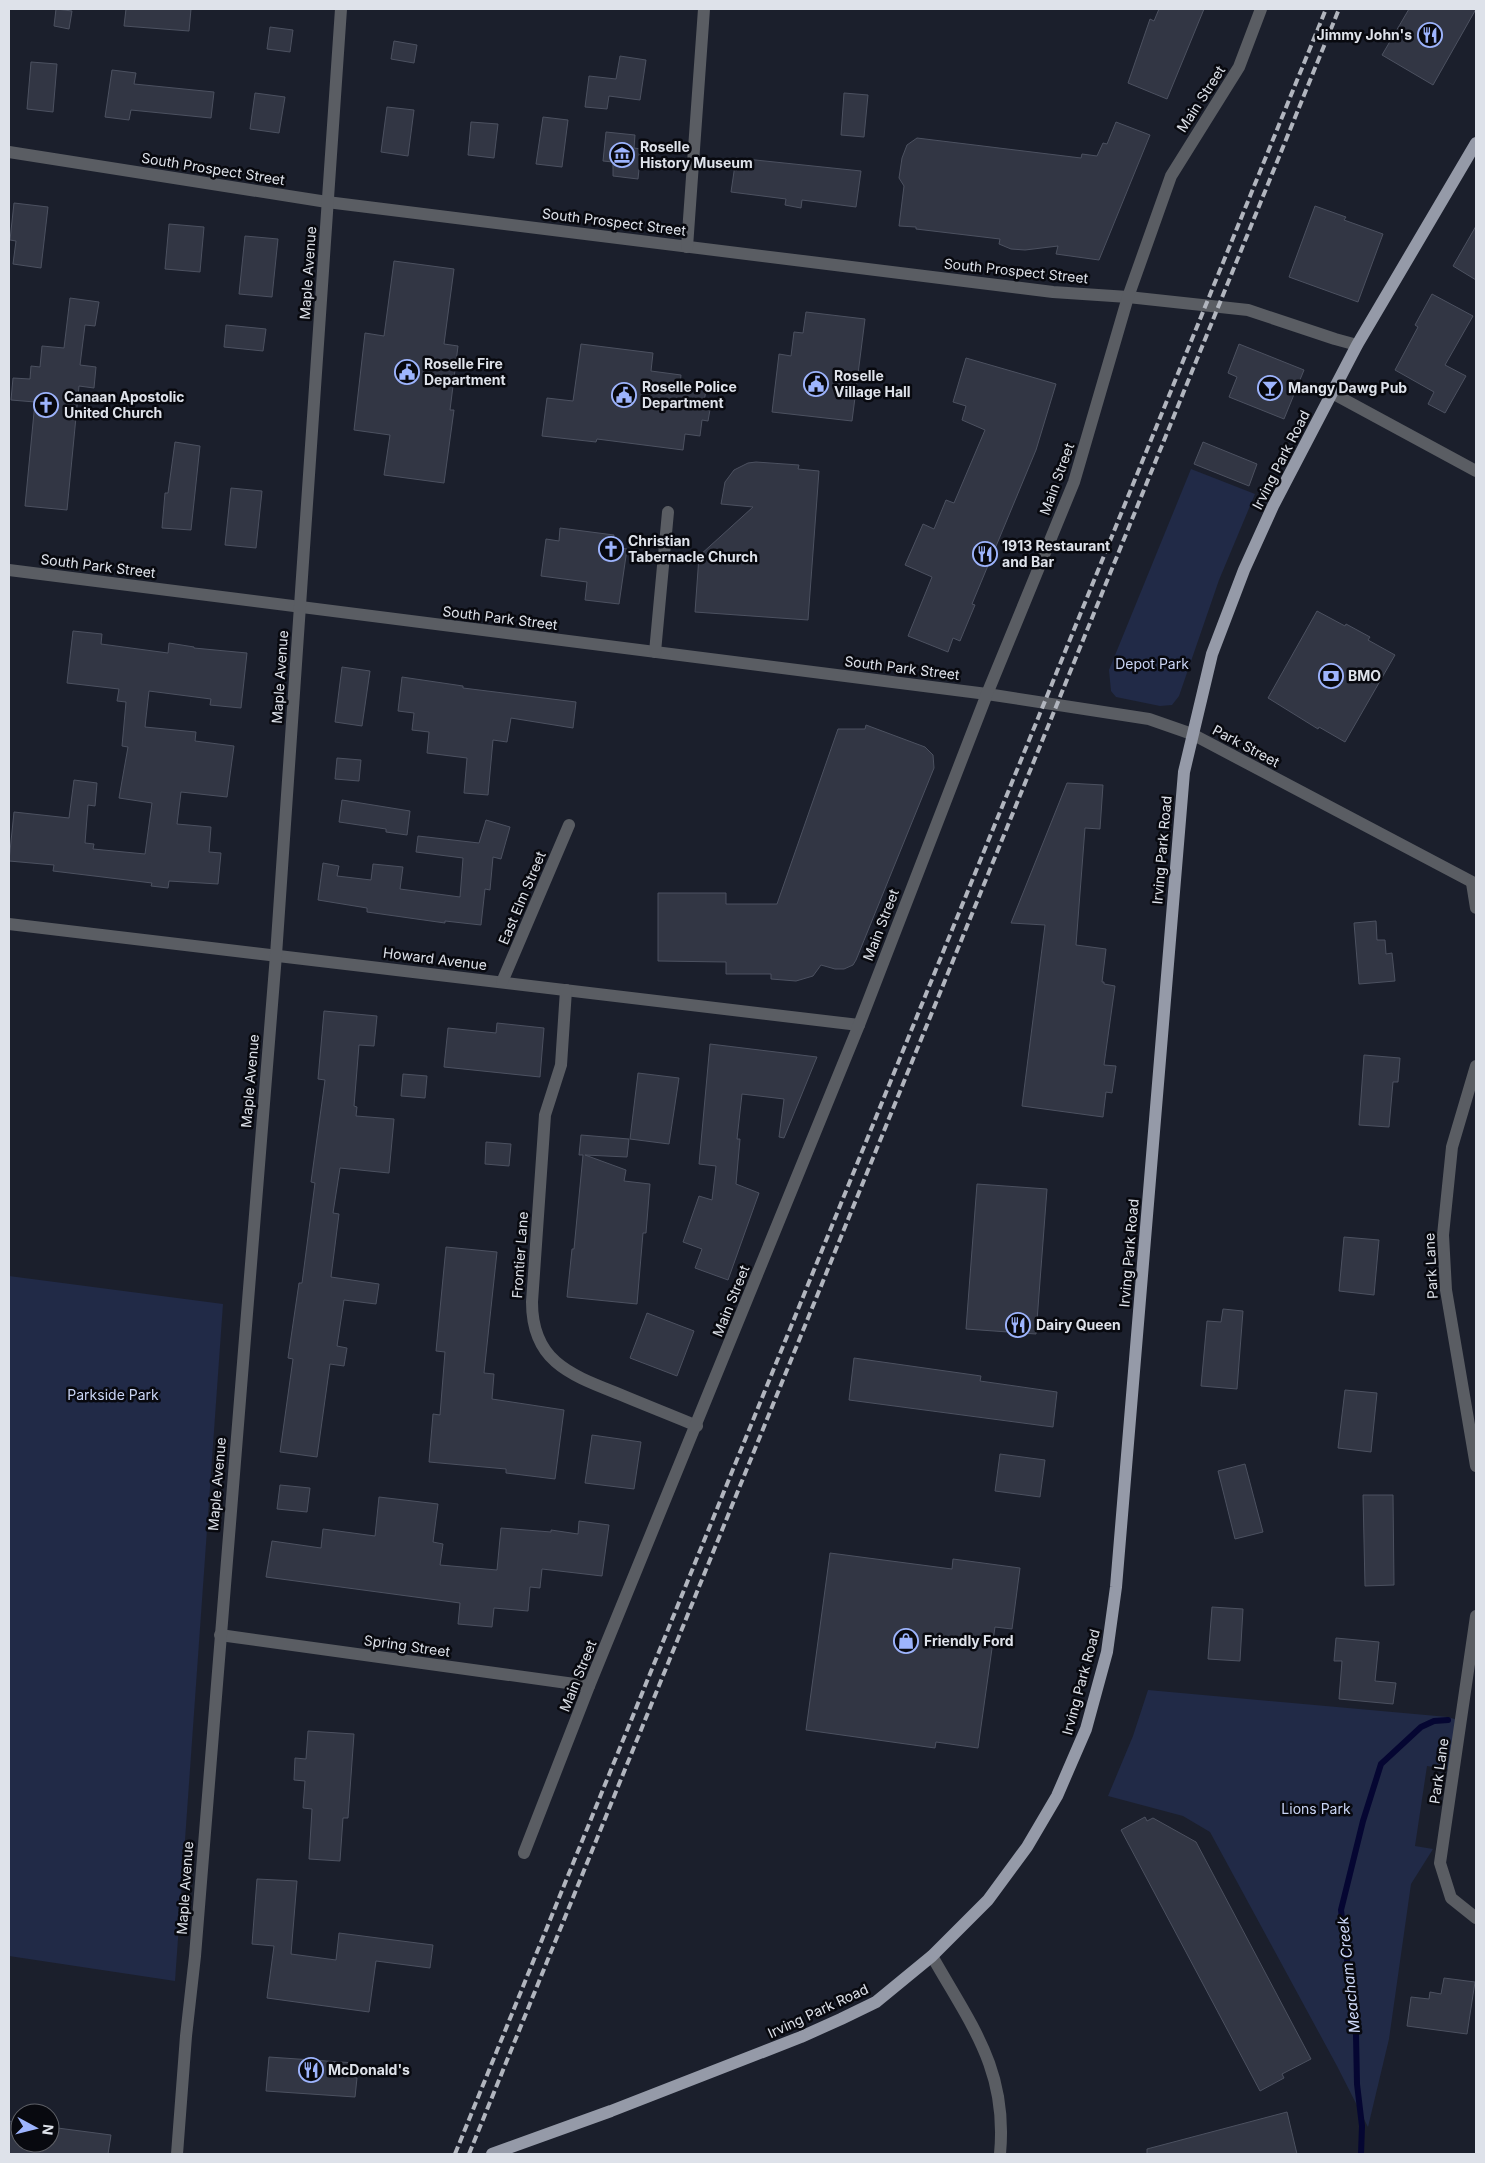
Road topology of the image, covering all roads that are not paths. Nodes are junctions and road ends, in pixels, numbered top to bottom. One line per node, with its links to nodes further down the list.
1 (340, 9): 6 (street, Maple Avenue)
2 (704, 9): 7 (street)
3 (1261, 9): 8 (street, Main Street)
4 (1476, 143): 9 (main road, Irving Park Road)
5 (9, 152): 6 (street, South Prospect Street)
6 (328, 202): 7 (street, South Prospect Street); 14 (street, Maple Avenue)
7 (687, 247): 8 (street, South Prospect Street)
8 (1128, 297): 9 (street, South Prospect Street); 16 (street, Main Street)
9 (1357, 345): 10 (main road, Irving Park Road)
10 (1332, 393): 11 (street); 17 (main road, Irving Park Road)
11 (1476, 471)
12 (668, 512): 15 (street)
13 (9, 570): 14 (street, South Park Street)
14 (300, 608): 15 (street, South Park Street); 22 (street, Maple Avenue)
15 (655, 652): 16 (street, South Park Street)
16 (987, 694): 17 (street, Park Street); 25 (street, Main Street)
17 (1192, 734): 19 (street, Park Street); 34 (main road, Irving Park Road)
18 (569, 825): 23 (street, East Elm Street)
19 (1475, 880): 20 (street)
20 (1476, 908)
21 (9, 924): 22 (street, Howard Avenue)
22 (276, 955): 23 (street, Howard Avenue); 30 (street, Maple Avenue)
23 (502, 982): 24 (street, Howard Avenue)
24 (566, 990): 25 (street, Howard Avenue); 27 (street, Frontier Lane)
25 (859, 1025): 27 (street, Main Street)
26 (1476, 1066): 28 (street, Park Lane)
27 (697, 1426): 31 (street, Main Street)
28 (1476, 1466)
29 (1476, 1616): 33 (street, Park Lane)
30 (220, 1635): 31 (street, Spring Street); 35 (street, Maple Avenue)
31 (590, 1686): 32 (street, Main Street)
32 (524, 1853)
33 (1476, 1918)
34 (932, 1956): 36 (main road, Irving Park Road); 37 (street)
35 (177, 2154)
36 (492, 2154)
37 (1000, 2154)

